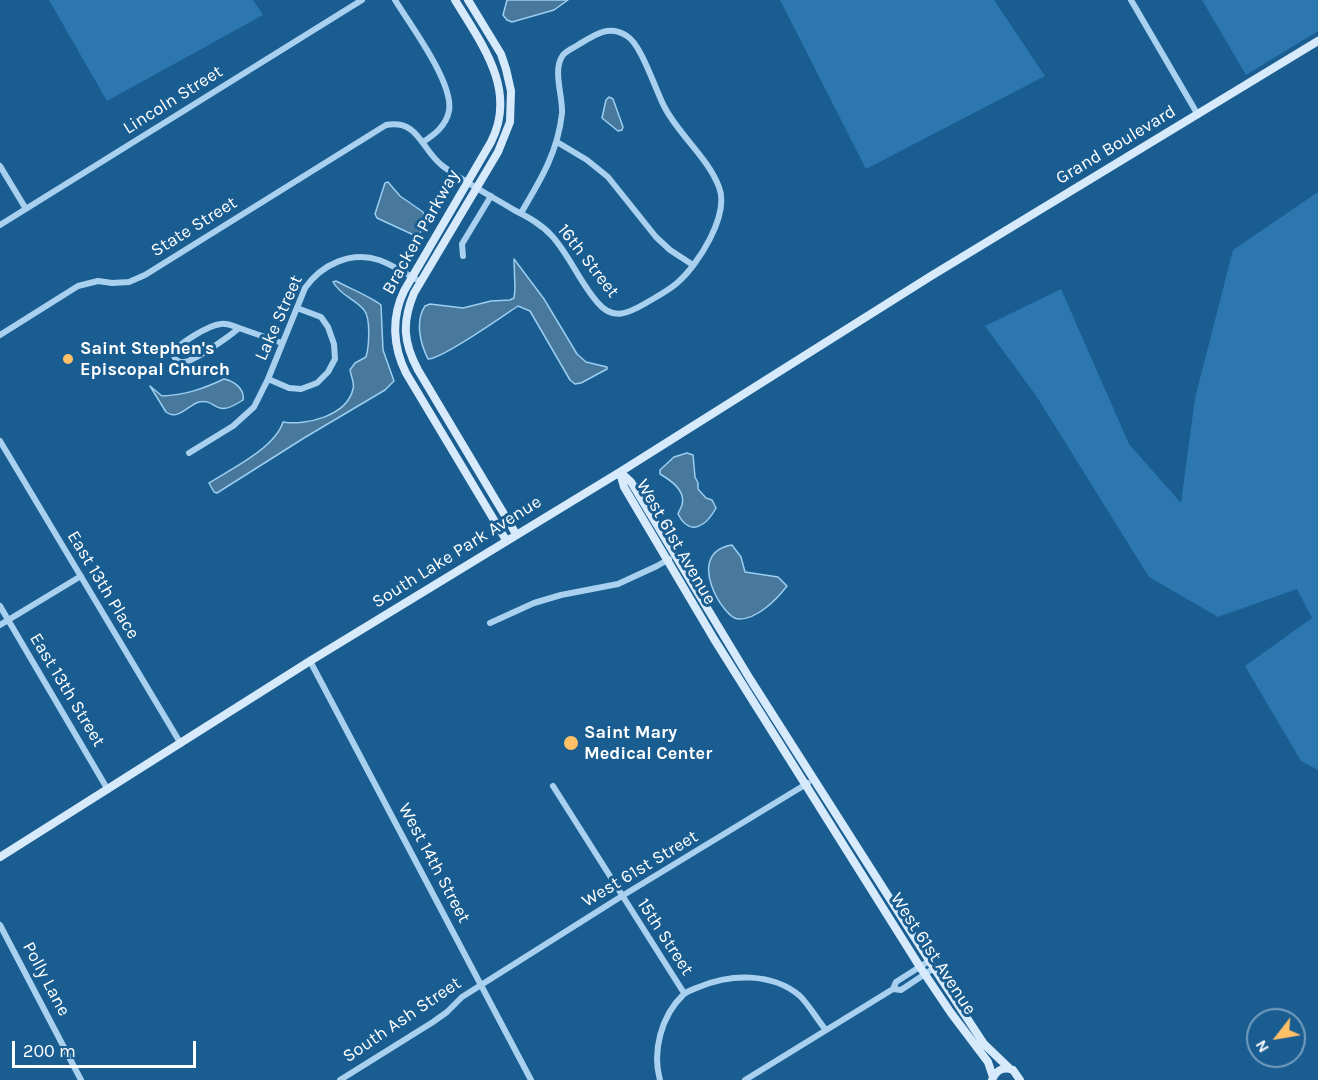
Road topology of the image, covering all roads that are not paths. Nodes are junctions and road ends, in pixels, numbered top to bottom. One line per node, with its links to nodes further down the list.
1 (362, 0): 15 (street, Lincoln Street)
2 (395, 0): 9 (street)
3 (455, 0): 12 (main road, Bracken Parkway)
4 (468, 0): 13 (main road, Bracken Parkway)
5 (1131, 0): 7 (street)
6 (1318, 41): 7 (main road, Grand Boulevard)
7 (1198, 114): 21 (main road, Grand Boulevard)
8 (397, 123): 9 (street, 16th Street); 25 (street, State Street)
9 (423, 142): 12 (street, 16th Street)
10 (557, 142): 16 (street); 19 (street); 19 (street)
11 (0, 166): 15 (street)
12 (468, 181): 13 (street, 16th Street); 20 (main road, Bracken Parkway)
13 (478, 187): 14 (street, 16th Street); 22 (main road, Bracken Parkway)
14 (491, 196): 16 (street, 16th Street); 18 (street)
15 (26, 209): 17 (street, Lincoln Street)
16 (521, 213): 19 (street, 16th Street)
17 (0, 225)
18 (463, 256)
19 (693, 265)
20 (411, 276): 22 (street, Lake Street); 23 (street, Lake Street); 31 (main road, Bracken Parkway)
21 (932, 276): 32 (main road, South Lake Park Avenue)
22 (421, 282): 29 (main road, Bracken Parkway)
23 (297, 309): 26 (street, Lake Street); 27 (street)
24 (239, 328): 24 (street); 26 (street)
25 (0, 335)
26 (282, 343): 27 (street, Lake Street)
27 (268, 380): 30 (street, Lake Street)
28 (0, 441): 37 (street, East 13th Place)
29 (465, 450): 31 (street); 33 (main road, Bracken Parkway)
30 (189, 453)
31 (456, 456): 34 (main road, Bracken Parkway)
32 (620, 472): 33 (main road, South Lake Park Avenue); 35 (main road, West 61st Avenue); 36 (main road, West 61st Avenue)
33 (516, 534): 34 (main road, South Lake Park Avenue)
34 (506, 540): 42 (main road, South Lake Park Avenue)
35 (676, 555): 36 (street); 44 (main road, West 61st Avenue)
36 (666, 560): 40 (street); 45 (main road, West 61st Avenue)
37 (81, 576): 39 (street); 43 (street, East 13th Place)
38 (0, 606): 39 (street, East 13th Street)
39 (8, 620): 41 (street); 47 (street, East 13th Street)
40 (490, 623)
41 (0, 625)
42 (310, 661): 43 (main road, South Lake Park Avenue); 53 (street, West 14th Street)
43 (181, 744): 47 (main road, South Lake Park Avenue)
44 (814, 779): 45 (street, West 61st Street); 51 (main road, West 61st Avenue)
45 (804, 785): 49 (street, West 61st Street); 52 (main road, West 61st Avenue)
46 (553, 786): 49 (street, 15th Street)
47 (108, 790): 48 (main road, South Lake Park Avenue)
48 (0, 857)
49 (622, 896): 53 (street, West 61st Street); 54 (street, 15th Street)
50 (0, 925): 58 (street, Polly Lane)
51 (932, 965): 52 (street); 56 (main road, West 61st Avenue)
52 (922, 970): 55 (street); 57 (main road, West 61st Avenue)
53 (482, 985): 59 (street, South Ash Street); 60 (street, West 14th Street)
54 (684, 993): 55 (street); 61 (street)
55 (825, 1029): 62 (street)
56 (1009, 1068): 57 (main road); 63 (main road, West 61st Avenue)
57 (993, 1079)
58 (81, 1080)
59 (340, 1080)
60 (531, 1080)
61 (660, 1080)
62 (745, 1080)
63 (1020, 1080)

